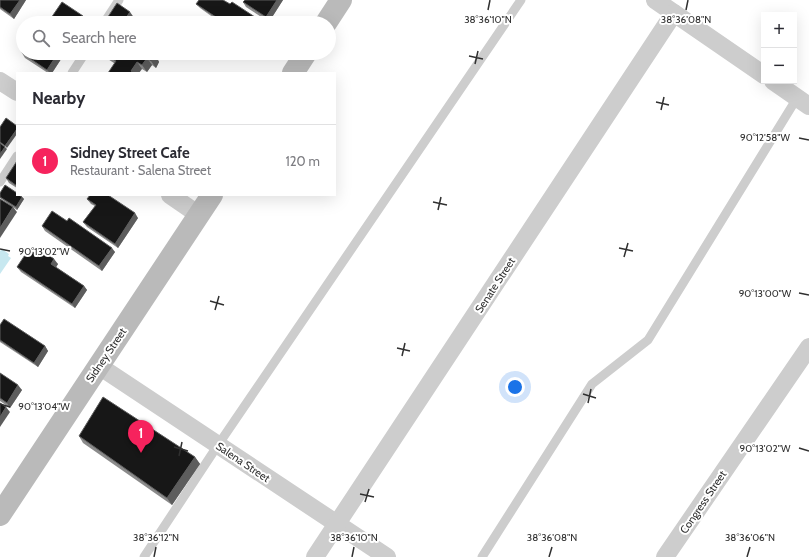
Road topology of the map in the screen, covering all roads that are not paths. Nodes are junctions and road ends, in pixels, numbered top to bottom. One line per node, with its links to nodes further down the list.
1 (119, 0): 6 (lane)
2 (341, 0): 7 (street)
3 (521, 0): 24 (lane)
4 (655, 0): 5 (street)
5 (674, 13): 12 (street); 26 (street, Senate Street)
6 (109, 16)
7 (331, 16)
8 (80, 60): 10 (lane)
9 (301, 60): 11 (street)
10 (73, 72)
11 (294, 72)
12 (761, 73)
13 (0, 81): 15 (street)
14 (777, 84): 16 (street)
15 (16, 91)
16 (803, 102): 30 (lane)
17 (16, 158): 18 (lane)
18 (0, 182)
19 (171, 196): 21 (street)
20 (211, 196): 21 (street, Sidney Street)
21 (199, 215): 23 (street, Sidney Street)
22 (809, 348): 31 (street, Congress Street)
23 (99, 366): 24 (street, Salena Street); 25 (street, Sidney Street)
24 (218, 445): 26 (street, Salena Street); 27 (lane)
25 (0, 515)
26 (337, 524): 28 (street, Senate Street); 29 (street, Salena Street)
27 (144, 557)
28 (315, 557)
29 (387, 557)
30 (482, 557)
31 (665, 557)

